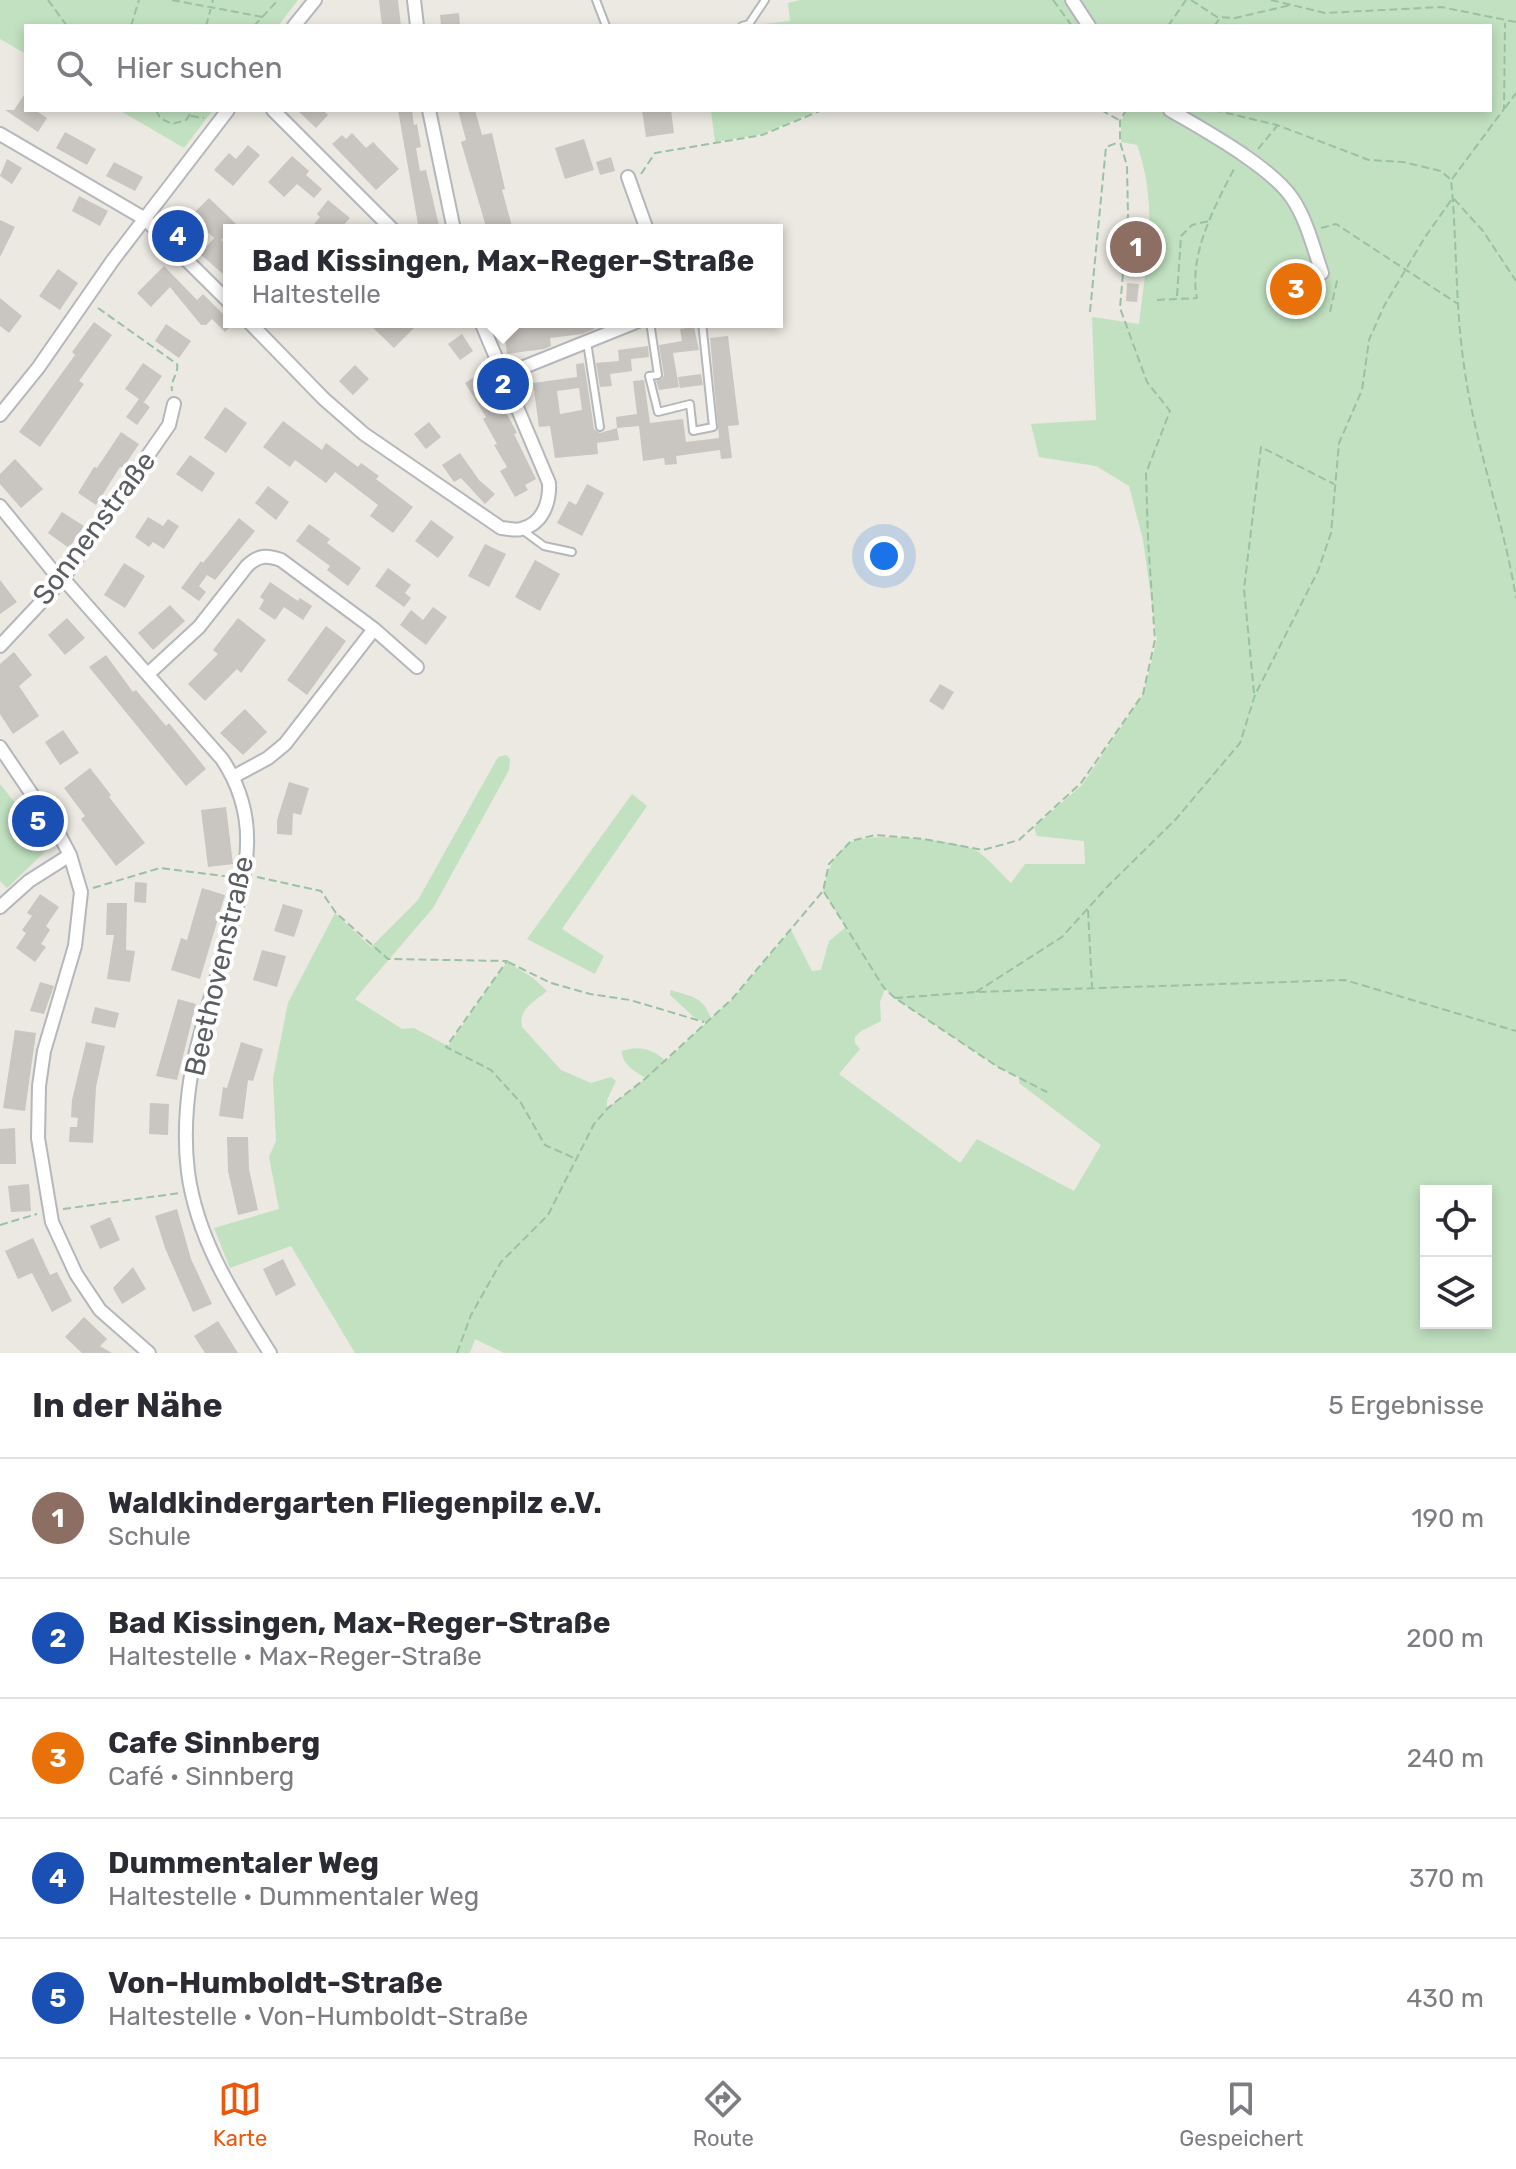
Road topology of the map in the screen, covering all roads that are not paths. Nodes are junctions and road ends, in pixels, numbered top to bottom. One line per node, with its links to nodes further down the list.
1 (315, 0): 6 (street)
2 (414, 0): 7 (street)
3 (596, 0): 8 (lane)
4 (765, 0): 9 (lane)
5 (1072, 0): 10 (street)
6 (296, 24)
7 (417, 24)
8 (605, 24)
9 (749, 24)
10 (1088, 24)
11 (226, 112): 17 (street)
12 (275, 112): 18 (street)
13 (429, 112): 19 (street)
14 (1173, 112): 21 (street)
15 (0, 134): 17 (street)
16 (630, 182): 20 (street)
17 (145, 219): 22 (street); 31 (street)
18 (387, 224)
19 (453, 224)
20 (645, 224)
21 (1322, 273)
22 (223, 296)
23 (255, 328): 34 (street)
24 (484, 328): 29 (street)
25 (621, 328): 28 (street)
26 (651, 328): 27 (lane)
27 (703, 328)
28 (587, 342): 29 (street); 32 (lane)
29 (504, 375): 34 (street)
30 (174, 404): 36 (street, Sonnenstraße)
31 (0, 415)
32 (600, 427)
33 (0, 506): 36 (street, Beethovenstraße)
34 (521, 529): 35 (lane)
35 (572, 552)
36 (61, 581): 38 (street, Sonnenstraße); 40 (street, Beethovenstraße)
37 (374, 629): 39 (street); 40 (street); 42 (street)
38 (0, 646)
39 (417, 667)
40 (148, 674): 42 (street, Beethovenstraße)
41 (0, 747): 43 (street)
42 (233, 777): 46 (street, Beethovenstraße)
43 (70, 855): 44 (street); 45 (street)
44 (0, 907)
45 (149, 1353)
46 (270, 1353)

